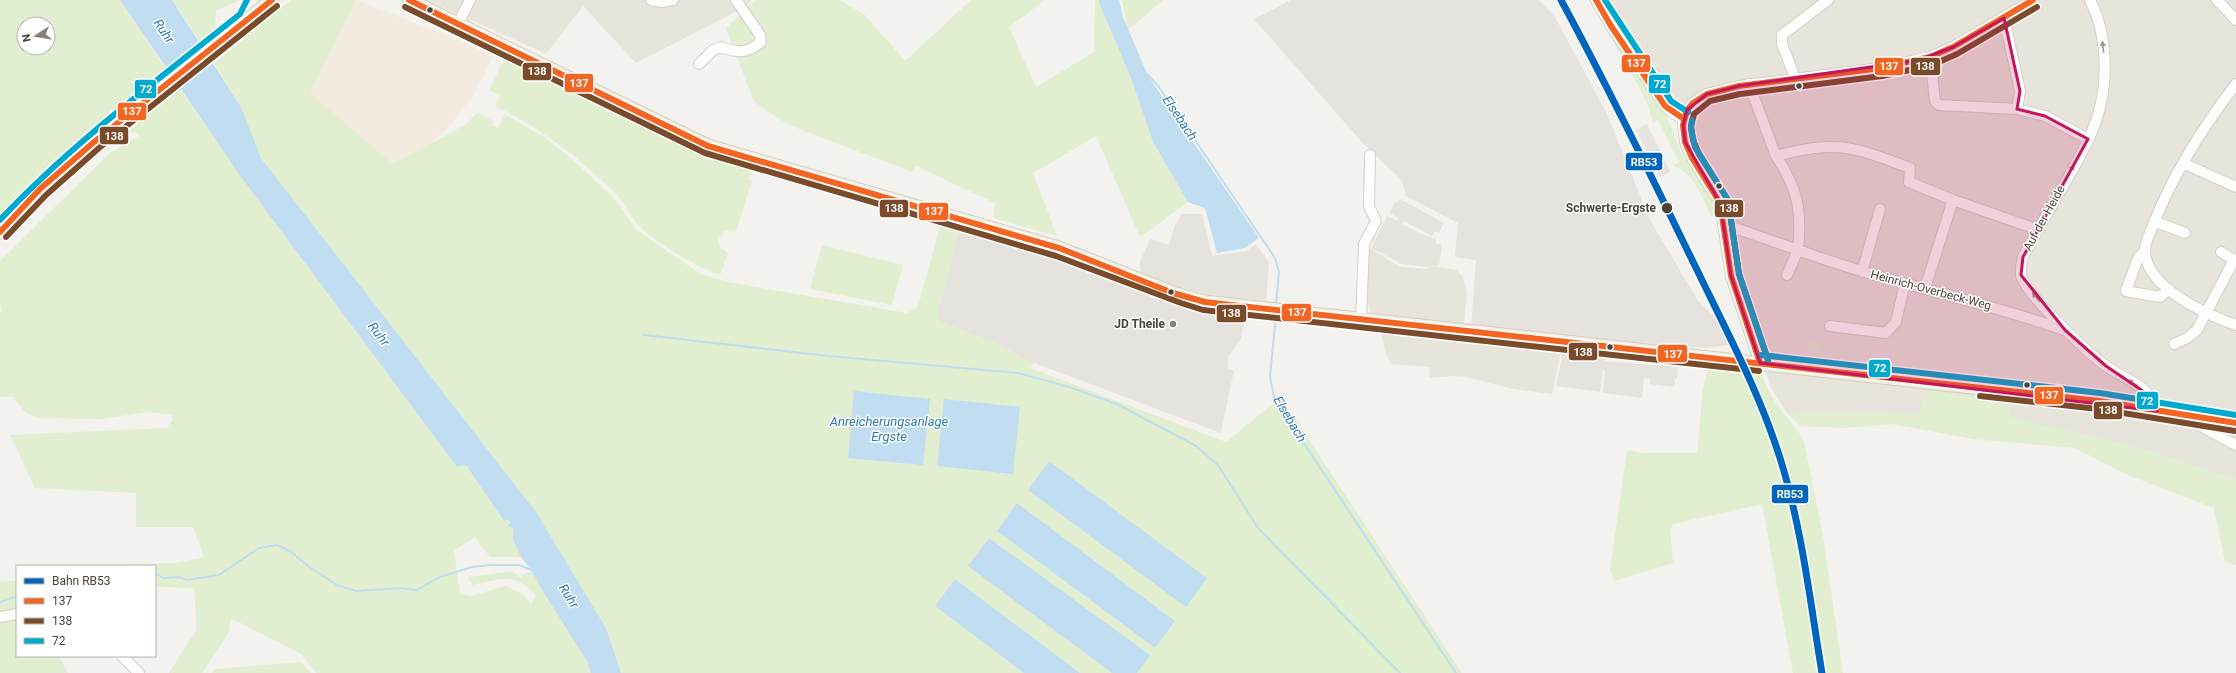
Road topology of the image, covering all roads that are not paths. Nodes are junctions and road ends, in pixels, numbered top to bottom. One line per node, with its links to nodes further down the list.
1 (256, 0): 14 (main road)
2 (272, 0): 14 (main road)
3 (409, 0): 16 (main road)
4 (470, 0): 16 (street)
5 (651, 0): 6 (street)
6 (673, 0)
7 (736, 0): 18 (street)
8 (1596, 0): 23 (street)
9 (1828, 0): 19 (street)
10 (2033, 0): 13 (street)
11 (2090, 0): 24 (street, Auf der Heide, one-way to 11)
12 (2217, 0): 15 (street)
13 (2004, 18): 17 (street); 22 (street)
14 (246, 19): 34 (main road)
15 (2236, 20)
16 (458, 24): 46 (main road)
17 (1930, 57): 19 (street); 22 (street)
18 (699, 64)
19 (1795, 78): 20 (street)
20 (1749, 84): 23 (street); 26 (street)
21 (2236, 84): 27 (street)
22 (2017, 110): 24 (street)
23 (1684, 119): 51 (street)
24 (2088, 139): 33 (street, Auf der Heide, one-way to 24)
25 (1370, 155): 46 (street)
26 (1776, 156): 29 (street); 36 (street)
27 (2182, 163): 28 (street); 31 (street)
28 (2236, 186)
29 (1953, 200): 33 (street); 43 (street)
30 (1880, 209): 40 (street)
31 (2154, 221): 35 (street); 37 (street)
32 (1735, 228): 36 (street, Heinrich-Overbeck-Weg)
33 (2036, 229): 49 (street, Auf der Heide, one-way to 33)
34 (0, 232)
35 (2185, 233)
36 (1798, 250): 40 (street, Heinrich-Overbeck-Weg); 41 (street)
37 (2145, 251): 44 (street); 44 (street)
38 (2221, 252): 39 (street)
39 (2235, 260): 45 (street)
40 (1862, 272): 42 (street, Heinrich-Overbeck-Weg)
41 (1787, 275)
42 (1905, 283): 43 (street, Heinrich-Overbeck-Weg); 48 (street)
43 (1925, 288): 49 (street, Heinrich-Overbeck-Weg)
44 (2169, 289): 45 (street)
45 (2205, 313): 47 (street); 50 (street)
46 (1361, 320): 51 (main road)
47 (2236, 325)
48 (1830, 326)
49 (2065, 330): 52 (street, Auf der Heide, one-way to 49)
50 (2174, 344)
51 (1760, 364): 52 (main road)
52 (2157, 411): 53 (main road)
53 (2199, 417): 54 (main road); 55 (street)
54 (2236, 423)
55 (2236, 445)
56 (16, 614): 57 (street)
57 (0, 617)
58 (123, 657): 59 (street)
59 (139, 673)

